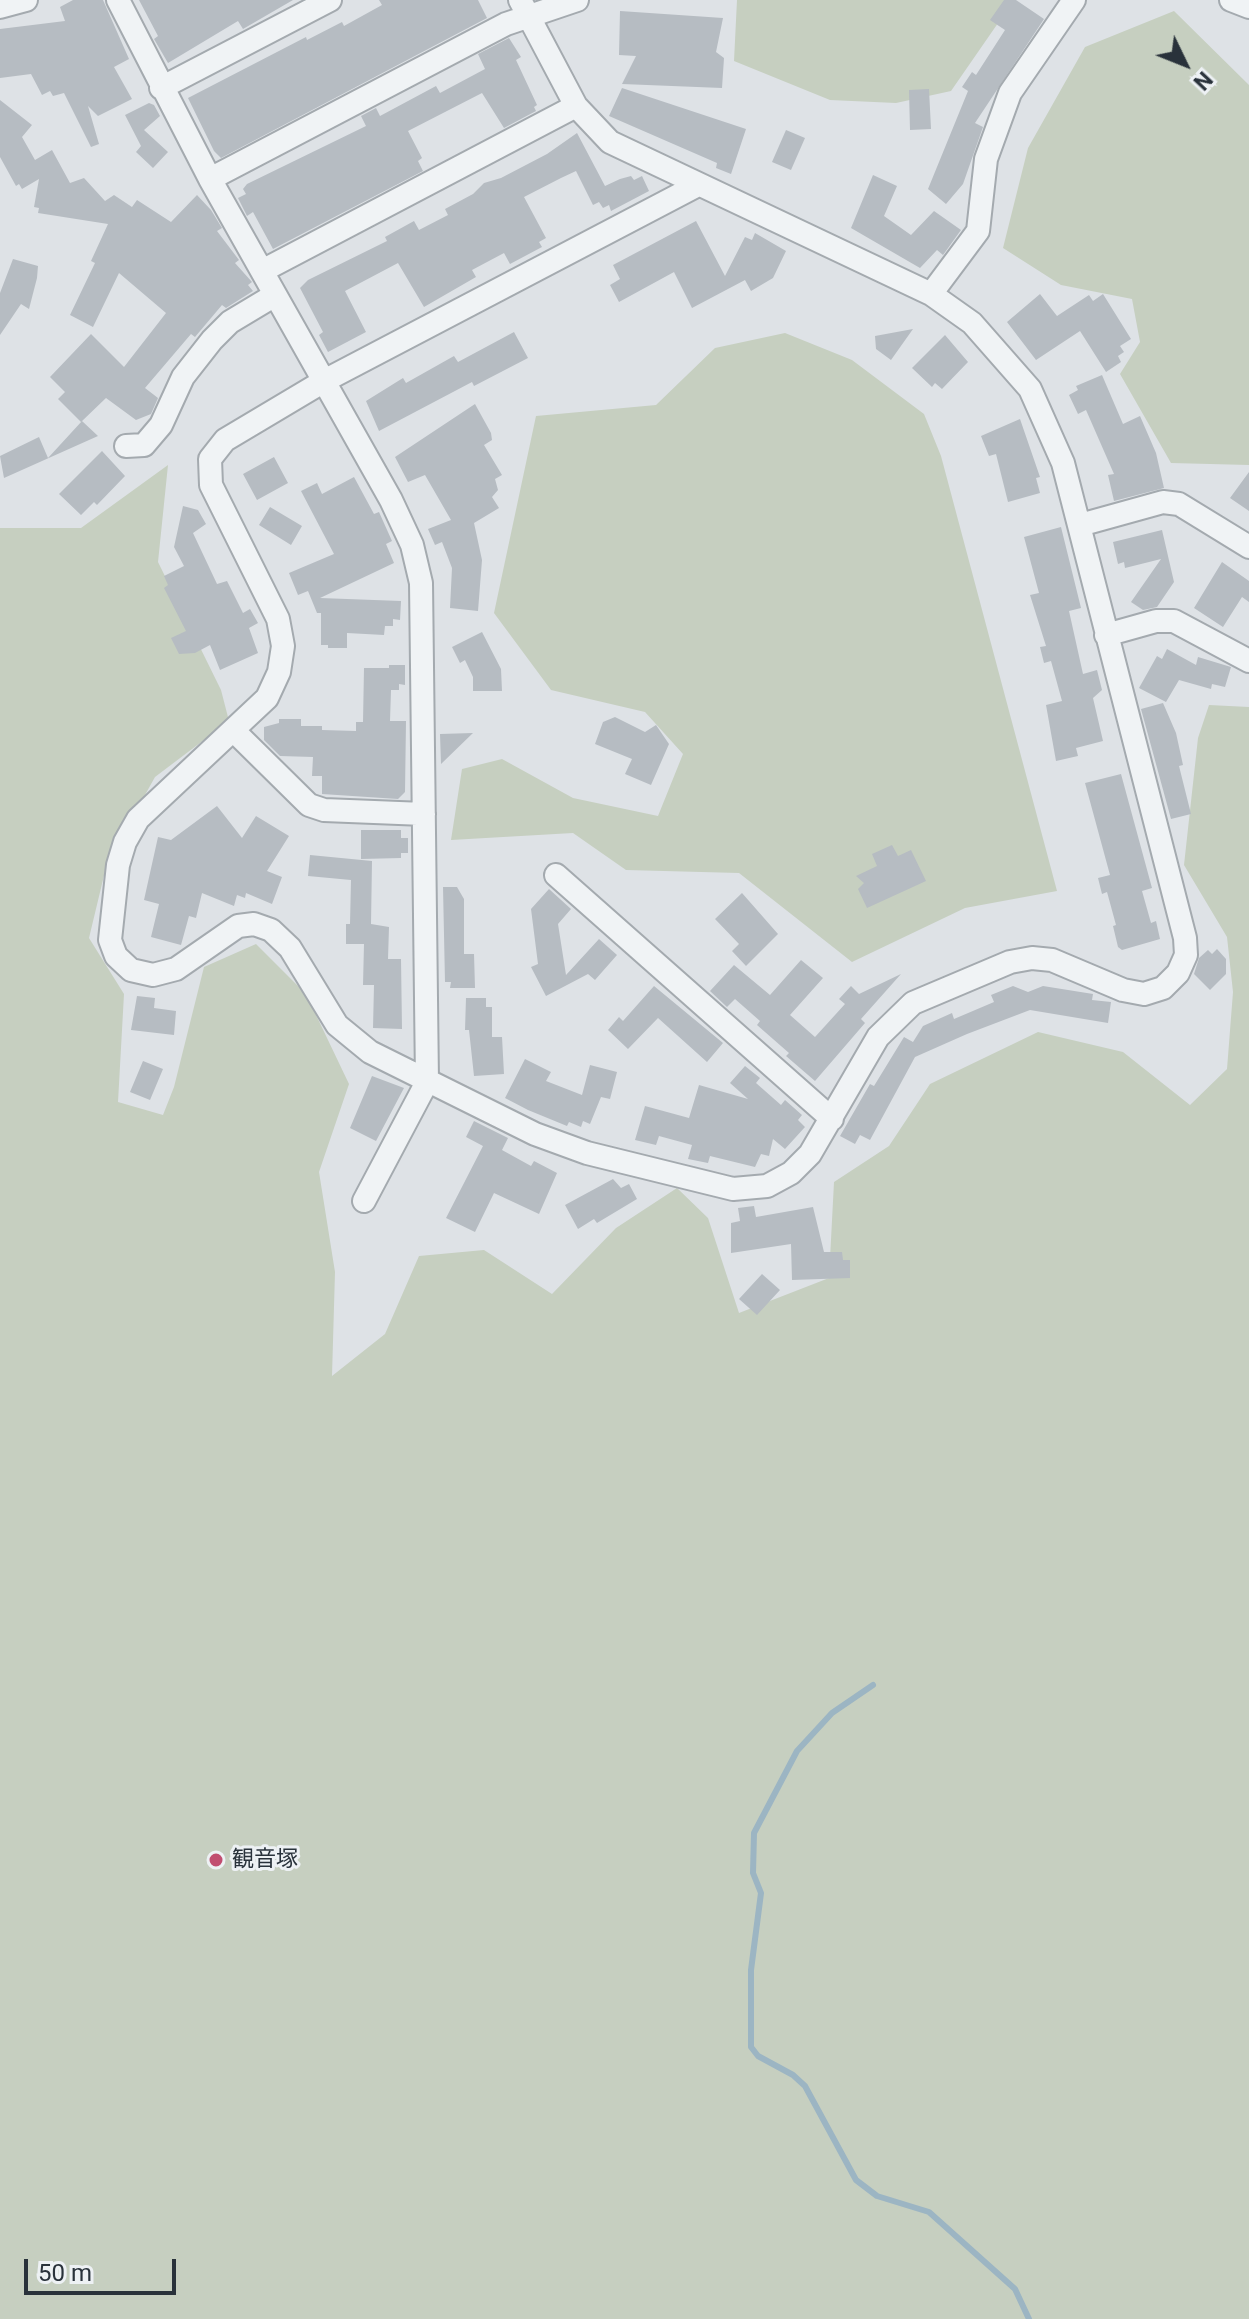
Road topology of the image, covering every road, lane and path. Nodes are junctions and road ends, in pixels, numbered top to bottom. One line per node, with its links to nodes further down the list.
1 (26, 0): 7 (street)
2 (118, 0): 10 (street)
3 (330, 0): 10 (street)
4 (577, 0): 8 (street)
5 (1074, 0): 15 (street)
6 (1231, 0): 9 (street)
7 (0, 7)
8 (523, 7): 11 (street); 12 (street)
9 (1249, 7)
10 (161, 88): 12 (street)
11 (576, 106): 13 (street); 14 (street)
12 (210, 179): 14 (street)
13 (698, 185): 15 (street); 17 (street)
14 (262, 271): 16 (street)
15 (931, 294): 19 (street)
16 (275, 295): 17 (street); 18 (street)
17 (324, 381): 23 (street); 24 (street)
18 (126, 446)
19 (1080, 525): 20 (street); 21 (street)
20 (1249, 547)
21 (1106, 635): 22 (street); 27 (street)
22 (1249, 661)
23 (234, 731): 24 (street); 26 (street)
24 (424, 814): 26 (street)
25 (556, 875): 27 (street)
26 (427, 1082): 27 (street); 28 (street)
27 (832, 1119)
28 (364, 1201)

